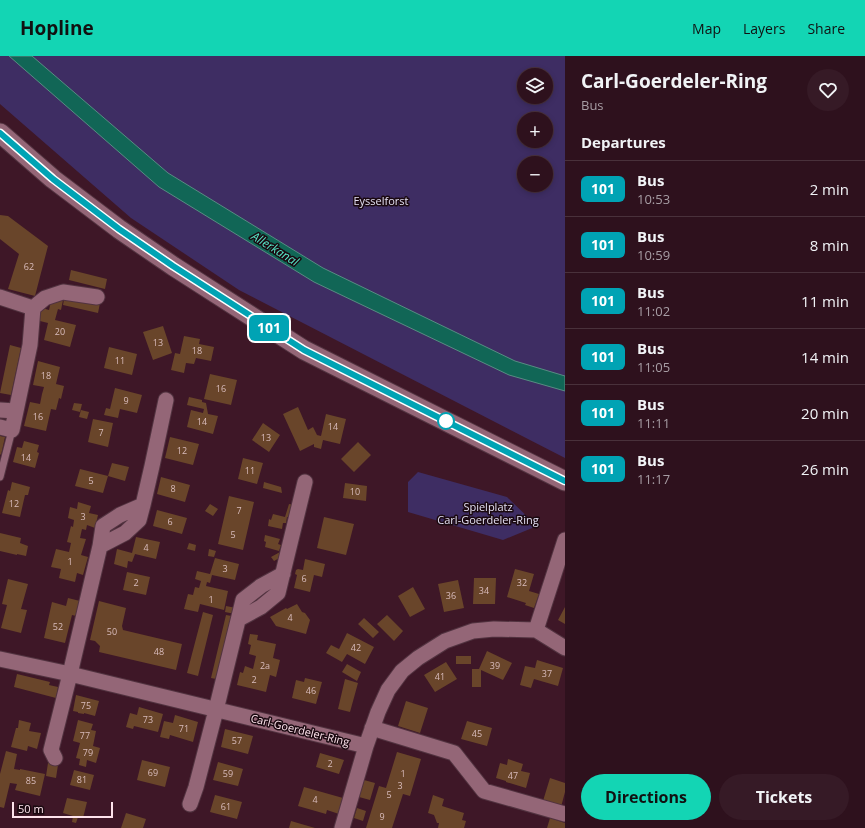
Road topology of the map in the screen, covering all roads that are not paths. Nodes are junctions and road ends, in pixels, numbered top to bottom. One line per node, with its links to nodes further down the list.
1 (0, 133): 10 (street)
2 (0, 297): 4 (street)
3 (96, 297): 4 (street)
4 (33, 308): 7 (street)
5 (166, 400): 16 (street)
6 (0, 410): 7 (street)
7 (15, 411): 8 (street)
8 (6, 428): 9 (lane)
9 (0, 477)
10 (565, 481)
11 (305, 482): 17 (street)
12 (565, 540): 13 (street)
13 (536, 630): 14 (street); 18 (street)
14 (565, 648)
15 (0, 659): 16 (street, Carl-Goerdeler-Ring)
16 (70, 674): 17 (street, Carl-Goerdeler-Ring); 20 (street)
17 (216, 710): 19 (street, Carl-Goerdeler-Ring); 21 (street)
18 (372, 728): 19 (street); 22 (street)
19 (366, 746): 23 (street)
20 (55, 758)
21 (190, 804)
22 (565, 814)
23 (342, 828)

